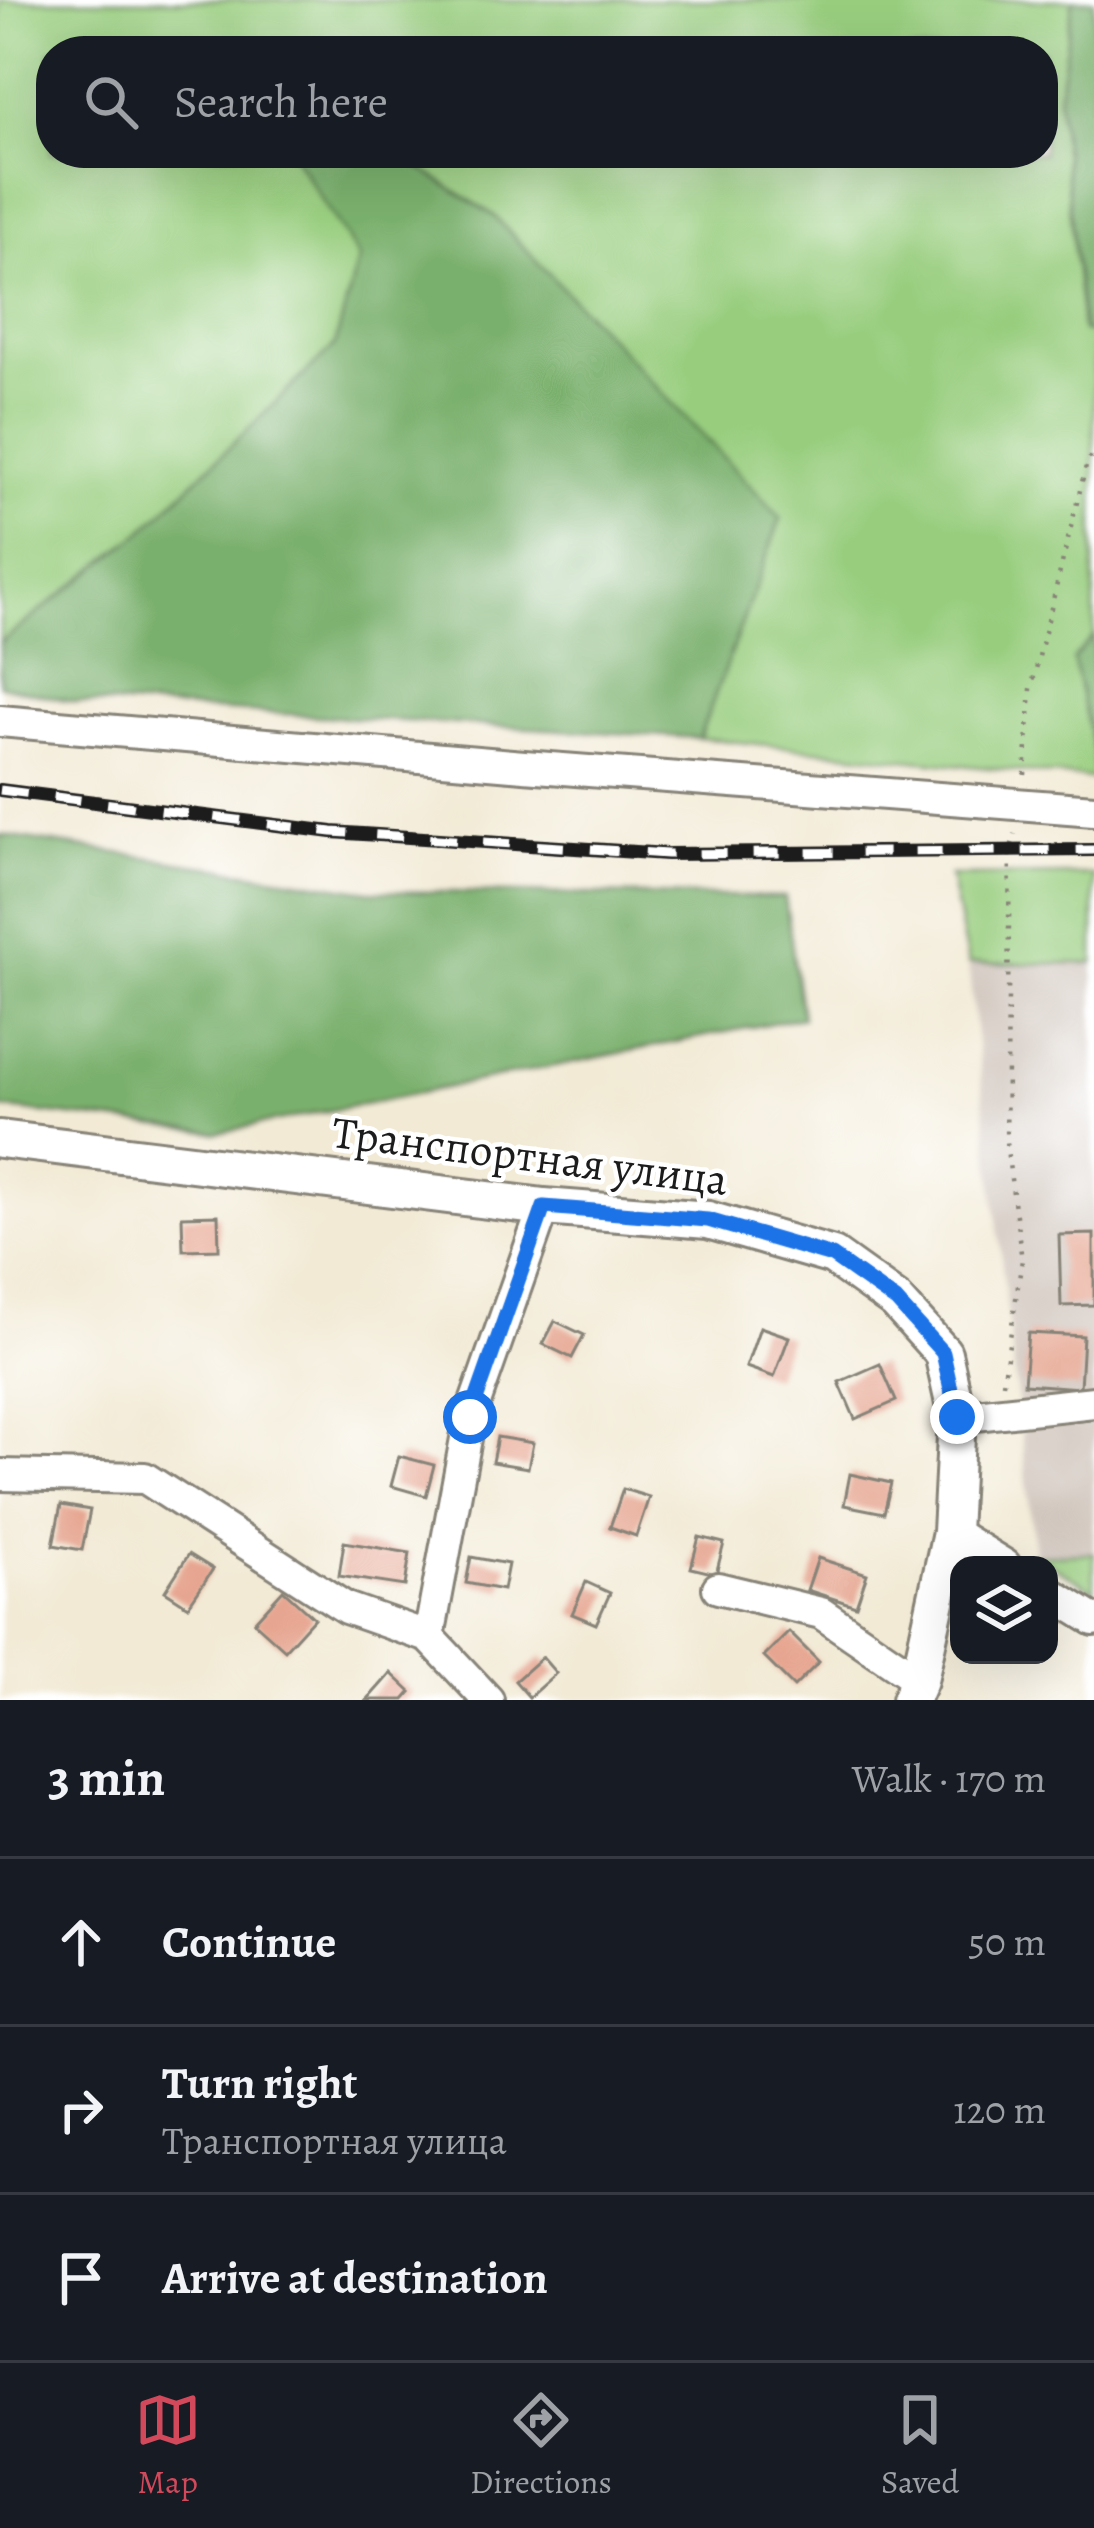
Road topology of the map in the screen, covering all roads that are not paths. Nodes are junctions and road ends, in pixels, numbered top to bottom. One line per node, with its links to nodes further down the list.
1 (0, 721): 2 (street)
2 (1094, 810)
3 (0, 1139): 4 (main road, Транспортная улица)
4 (544, 1207): 6 (main road, Транспортная улица); 13 (street)
5 (1094, 1402): 6 (street)
6 (957, 1417): 8 (main road, Транспортная улица)
7 (0, 1475): 13 (street)
8 (951, 1532): 9 (street); 14 (main road, Транспортная улица)
9 (991, 1556)
10 (718, 1588): 14 (street)
11 (1058, 1597): 12 (street)
12 (1094, 1619)
13 (429, 1637): 15 (street)
14 (914, 1690)
15 (488, 1700)

